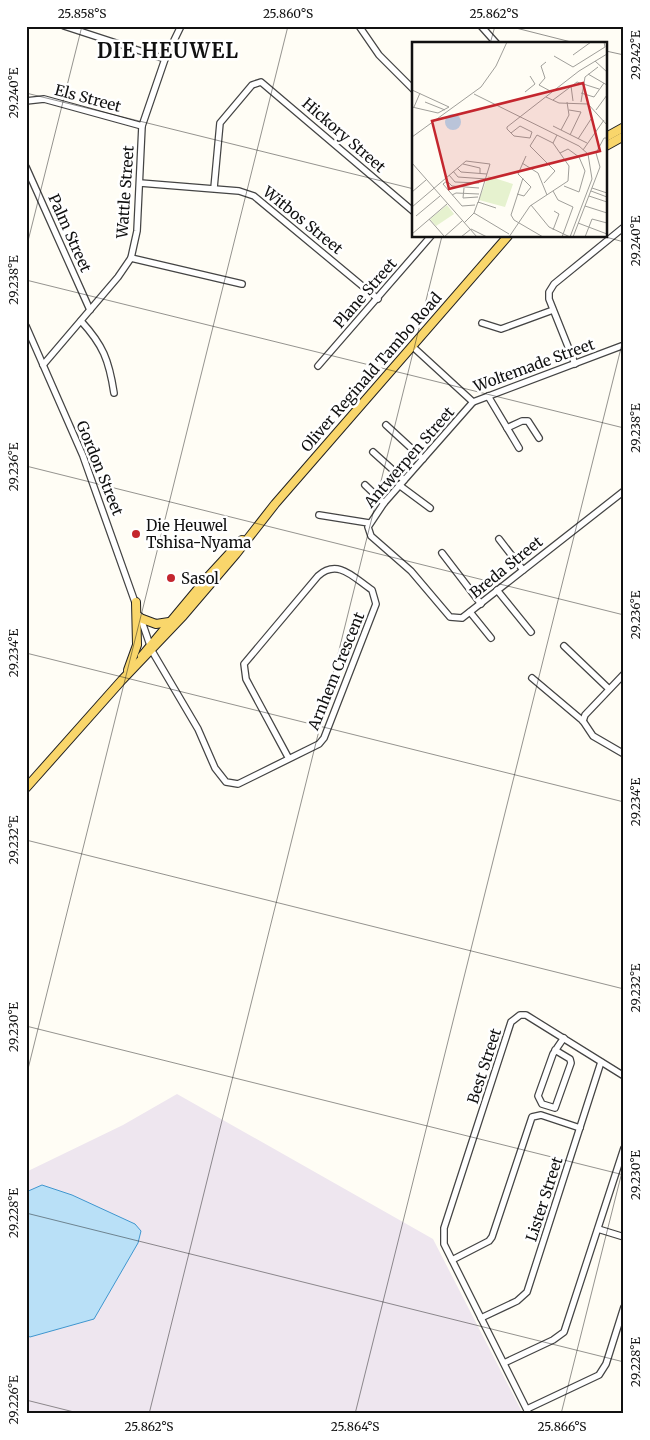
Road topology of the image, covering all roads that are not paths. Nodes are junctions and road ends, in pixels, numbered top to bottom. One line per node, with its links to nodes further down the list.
1 (64, 26): 6 (street)
2 (88, 26): 6 (street)
3 (181, 26): 8 (street, Wattle Street)
4 (359, 26): 9 (street)
5 (481, 26): 7 (street)
6 (85, 34): 8 (street)
7 (495, 42)
8 (165, 59): 11 (street, Wattle Street)
9 (412, 88)
10 (26, 101): 11 (street, Els Street)
11 (142, 126): 17 (street, Wattle Street)
12 (624, 127): 13 (main road)
13 (608, 136)
14 (624, 136): 15 (main road)
15 (608, 145)
16 (26, 166): 26 (street, Palm Street)
17 (140, 183): 18 (street, Witbos Street); 23 (street, Wattle Street)
18 (214, 188): 19 (street, Hickory Street); 25 (street, Witbos Street)
19 (412, 210)
20 (624, 227): 27 (street)
21 (429, 238): 25 (street, Plane Street)
22 (506, 238): 32 (main road, Oliver Reginald Tambo Road)
23 (131, 258): 24 (street); 26 (street, Wattle Street)
24 (242, 284)
25 (378, 298): 35 (street, Plane Street)
26 (90, 310): 28 (street, Wattle Street)
27 (553, 310): 29 (street); 33 (street)
28 (81, 321): 34 (street, Wattle Street); 36 (street)
29 (482, 324)
30 (26, 326): 34 (street, Gordon Street)
31 (624, 345): 33 (street, Woltemade Street)
32 (412, 346): 38 (street, Woltemade Street); 53 (main road, Oliver Reginald Tambo Road)
33 (574, 364): 37 (street, Woltemade Street)
34 (43, 365): 59 (street, Gordon Street)
35 (318, 366)
36 (114, 393)
37 (488, 396): 38 (street, Woltemade Street); 40 (street)
38 (473, 402): 44 (street, Antwerpen Street)
39 (386, 425): 44 (street)
40 (507, 428): 41 (street); 42 (street)
41 (539, 438)
42 (519, 448)
43 (373, 452): 45 (street)
44 (423, 459): 45 (street, Antwerpen Street)
45 (404, 480): 47 (street, Antwerpen Street)
46 (365, 485): 49 (street)
47 (399, 486): 49 (street, Antwerpen Street); 50 (street)
48 (624, 491): 56 (street, Breda Street)
49 (384, 503): 52 (street, Antwerpen Street)
50 (430, 508)
51 (319, 515): 52 (street)
52 (369, 523): 57 (street, Antwerpen Street)
53 (256, 527): 63 (main road, Oliver Reginald Tambo Road); 67 (main road, Oliver Reginald Tambo Road)
54 (499, 539): 56 (street)
55 (442, 553): 60 (street)
56 (523, 570): 58 (street, Breda Street)
57 (411, 571): 61 (street, Breda Street)
58 (497, 590): 60 (street, Breda Street); 64 (street)
59 (136, 602): 62 (street, Gordon Street); 70 (main road)
60 (480, 604): 61 (street, Breda Street)
61 (470, 612): 65 (street)
62 (140, 618): 63 (main road); 67 (street, Gordon Street)
63 (170, 621): 67 (main road, Oliver Reginald Tambo Road)
64 (531, 632)
65 (491, 638)
66 (564, 646): 71 (street)
67 (151, 648): 70 (main road, Oliver Reginald Tambo Road); 75 (street, Gordon Street)
68 (624, 674): 71 (street)
69 (532, 678): 72 (street)
70 (122, 680): 76 (main road, Oliver Reginald Tambo Road)
71 (609, 689): 72 (street)
72 (583, 722): 73 (street)
73 (624, 754)
74 (288, 757): 74 (street, Arnhem Crescent); 75 (street, Arnhem Crescent)
75 (232, 784)
76 (26, 788)
77 (564, 1038): 78 (street); 79 (street, Best Street); 85 (street, Best Street)
78 (555, 1050): 78 (street)
79 (601, 1062): 80 (street, Best Street); 81 (street, Lister Street)
80 (624, 1076)
81 (580, 1128): 85 (street); 87 (street, Lister Street)
82 (624, 1148): 83 (street)
83 (598, 1229): 84 (street); 88 (street)
84 (624, 1237)
85 (452, 1260): 87 (street)
86 (624, 1307): 89 (street)
87 (481, 1318): 88 (street)
88 (504, 1363): 89 (street)
89 (528, 1411)

